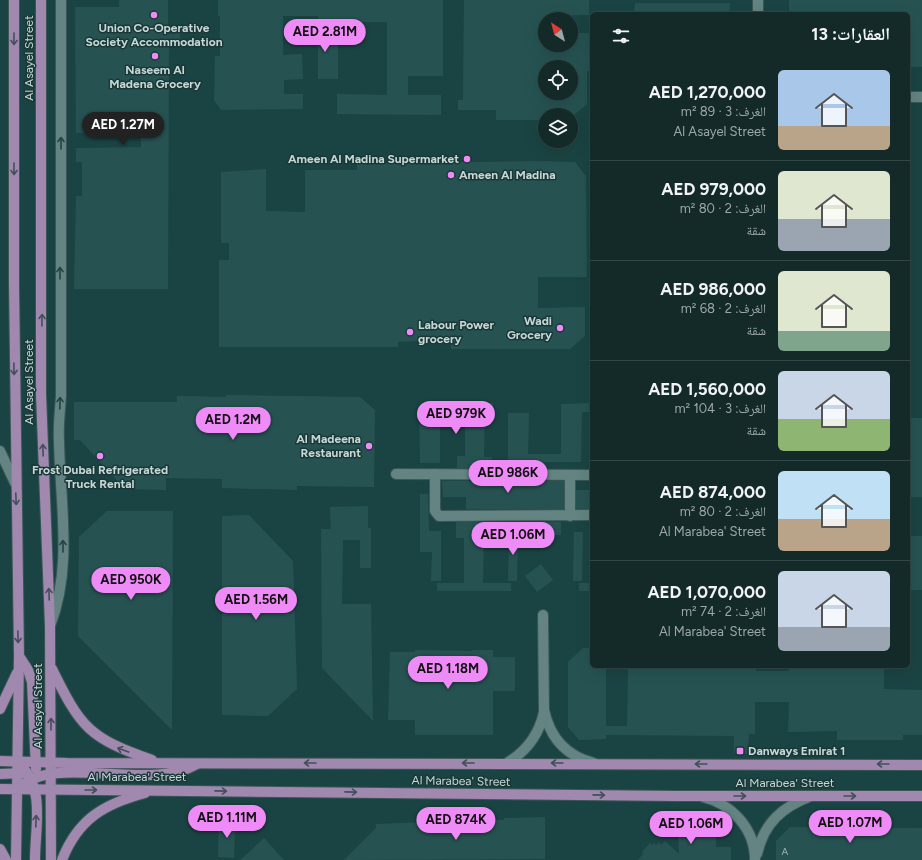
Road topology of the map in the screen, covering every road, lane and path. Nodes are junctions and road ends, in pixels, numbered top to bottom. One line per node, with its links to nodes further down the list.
1 (14, 0): 13 (main road, Al Asayel Street, one-way to 13)
2 (42, 0): 17 (main road, Al Asayel Street, one-way to 2)
3 (61, 0): 17 (street, one-way to 3)
4 (758, 0): 5 (street)
5 (758, 12)
6 (910, 97): 7 (street)
7 (922, 97)
8 (0, 451): 13 (street)
9 (396, 474): 10 (street)
10 (435, 474): 11 (street); 15 (street)
11 (570, 475): 12 (street); 15 (street)
12 (590, 475)
13 (15, 483): 18 (main road, Al Asayel Street, one-way to 18)
14 (590, 515): 15 (street)
15 (570, 516)
16 (543, 615): 22 (street)
17 (50, 626): 19 (main road, Al Asayel Street)
18 (19, 656): 20 (main road, Al Asayel Street); 31 (main road)
19 (50, 667): 25 (main road, one-way to 19); 26 (main road, Al Asayel Street, one-way to 19)
20 (19, 669): 21 (main road); 24 (main road, Al Asayel Street)
21 (0, 709)
22 (544, 710): 28 (street); 29 (street)
23 (0, 762): 24 (main road, Al Marabea' Street)
24 (18, 762): 31 (main road, Al Marabea' Street); 31 (main road, Al Asayel Street)
25 (160, 762): 26 (main road, Al Marabea' Street); 27 (main road, Al Marabea' Street)
26 (51, 763): 31 (main road, Al Marabea' Street); 33 (main road, Al Asayel Street)
27 (198, 763): 28 (main road, Al Marabea' Street, one-way to 27); 33 (main road)
28 (507, 763): 29 (main road, Al Marabea' Street, one-way to 28)
29 (594, 763): 30 (main road, Al Marabea' Street, one-way to 29)
30 (922, 765)
31 (31, 772): 32 (main road); 33 (main road); 35 (main road); 36 (main road); 37 (main road)
32 (0, 774)
33 (52, 774): 37 (main road, Al Asayel Street)
34 (0, 789): 35 (main road, Al Marabea' Street)
35 (18, 789): 36 (main road, Al Marabea' Street); 44 (main road)
36 (35, 790): 37 (main road, Al Marabea' Street); 45 (main road, one-way to 36)
37 (52, 790): 38 (main road, Al Marabea' Street, one-way to 38); 46 (main road)
38 (158, 790): 39 (main road, Al Marabea' Street, one-way to 39); 47 (main road)
39 (701, 796): 40 (main road, Al Marabea' Street, one-way to 40); 48 (street)
40 (811, 796): 41 (main road, Al Marabea' Street, one-way to 41); 48 (street)
41 (922, 796)
42 (0, 849): 43 (main road)
43 (6, 860)
44 (16, 860)
45 (34, 860)
46 (51, 860)
47 (62, 860)
48 (756, 860)

